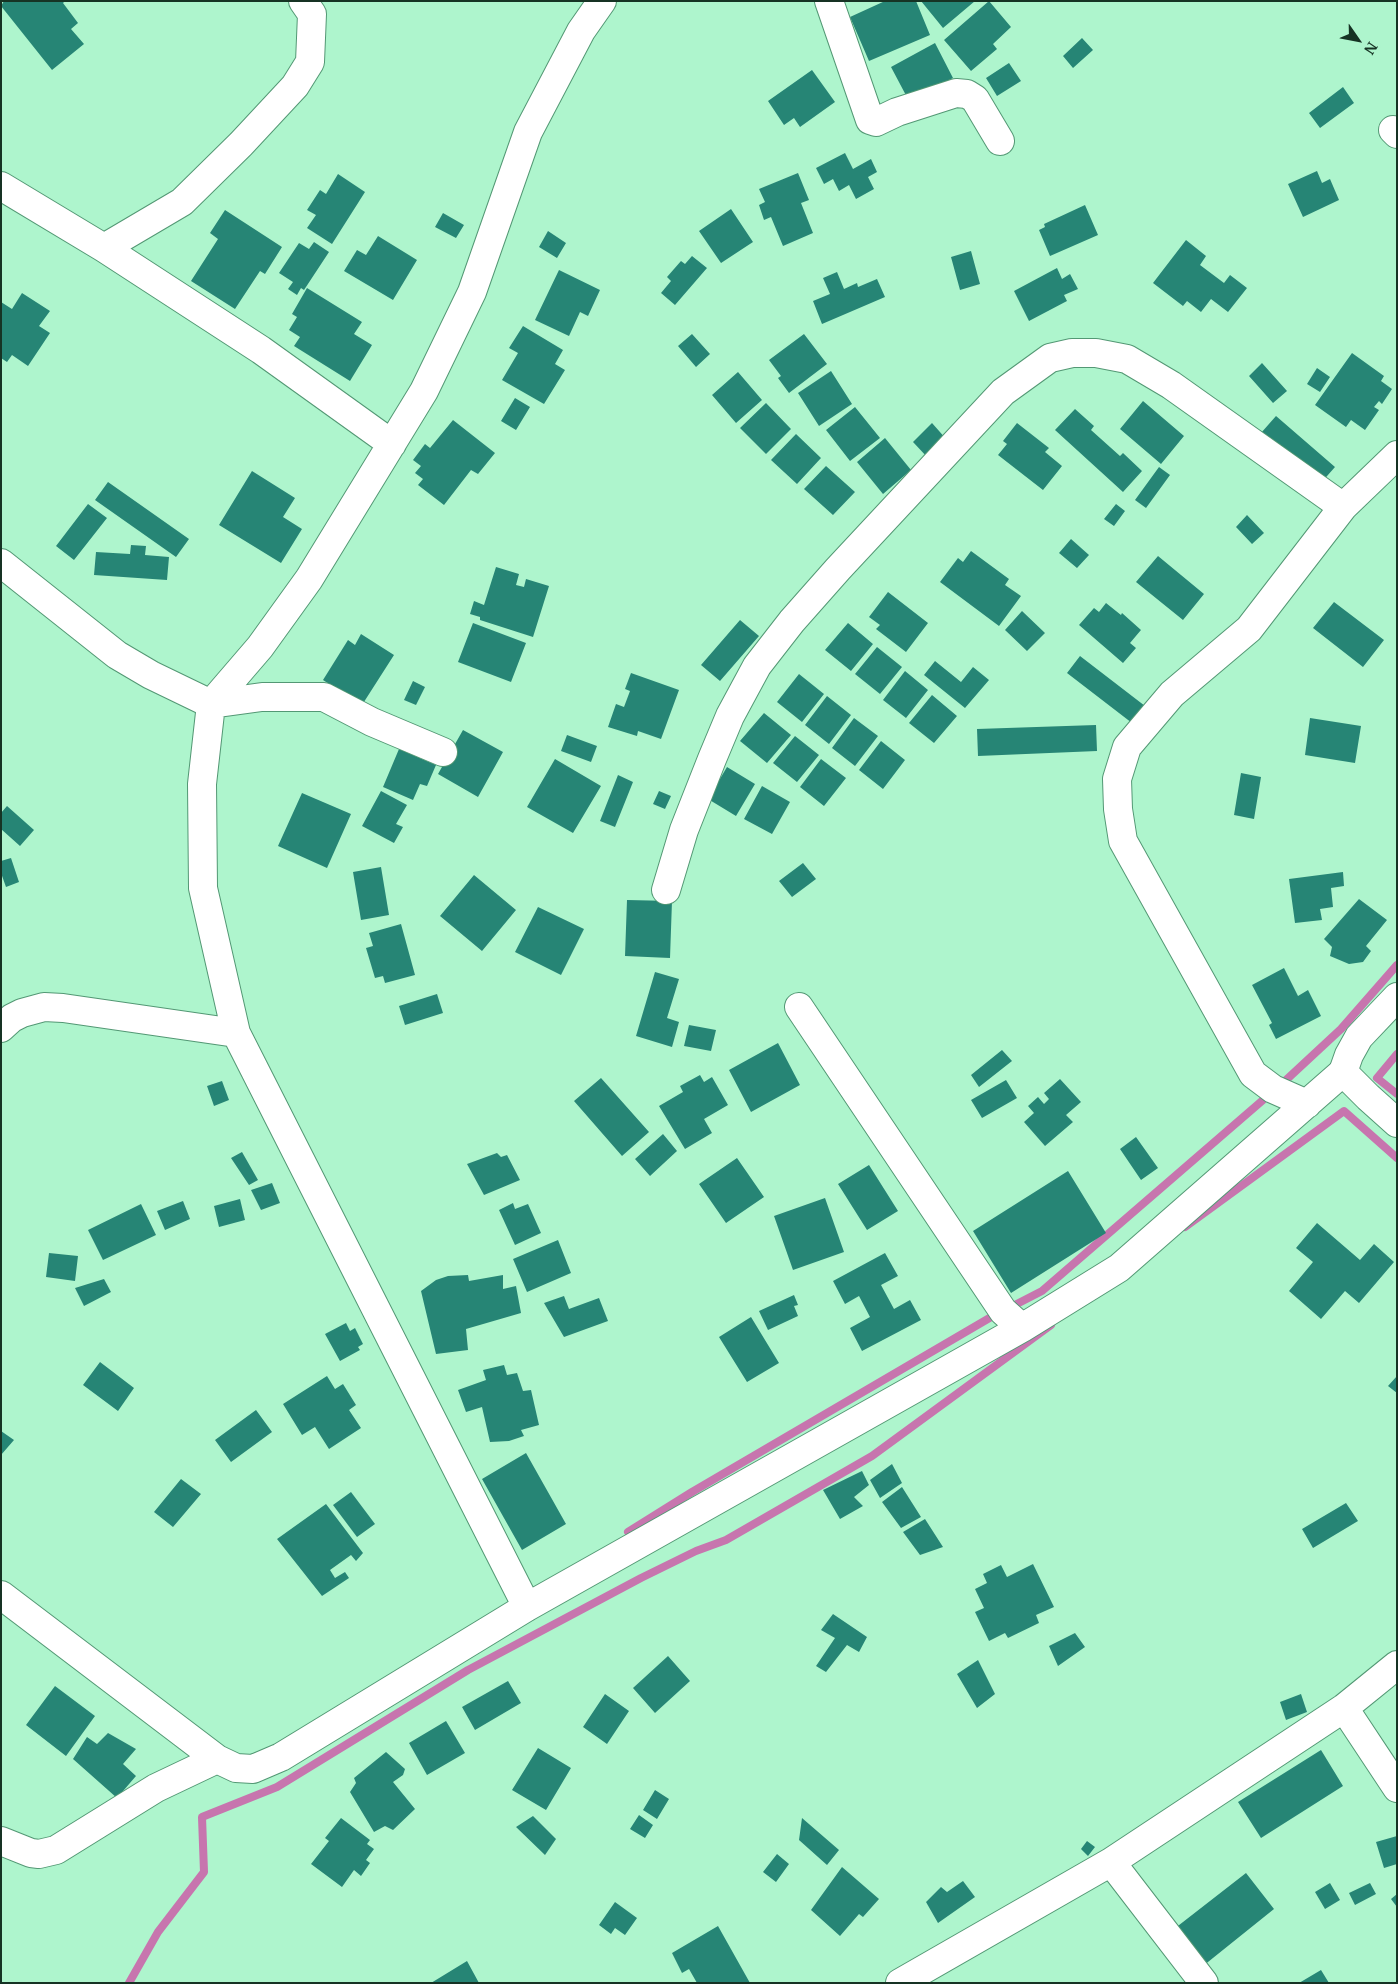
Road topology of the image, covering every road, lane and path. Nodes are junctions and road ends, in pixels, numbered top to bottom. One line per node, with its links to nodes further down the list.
1 (303, 1): 6 (street)
2 (602, 1): 7 (street)
3 (829, 1): 4 (street)
4 (1000, 141)
5 (1, 186): 6 (street)
6 (104, 248): 7 (street)
7 (392, 444): 11 (street)
8 (1397, 455): 9 (street)
9 (1343, 507): 13 (street); 19 (street)
10 (1, 562): 11 (street)
11 (211, 704): 12 (street); 17 (street)
12 (443, 752)
13 (666, 890)
14 (1397, 997): 18 (street)
15 (799, 1007): 21 (street)
16 (1, 1028): 17 (street)
17 (236, 1033): 23 (street)
18 (1343, 1072): 19 (street); 20 (street)
19 (1307, 1104): 21 (street)
20 (1397, 1123)
21 (1022, 1328): 23 (street)
22 (1, 1595): 26 (street)
23 (527, 1607): 26 (street)
24 (1397, 1665): 25 (street)
25 (1344, 1708): 27 (street); 29 (street)
26 (217, 1759): 28 (street)
27 (1397, 1788)
28 (1, 1840)
29 (1111, 1862): 30 (street); 31 (street)
30 (900, 1983)
31 (1204, 1983)

